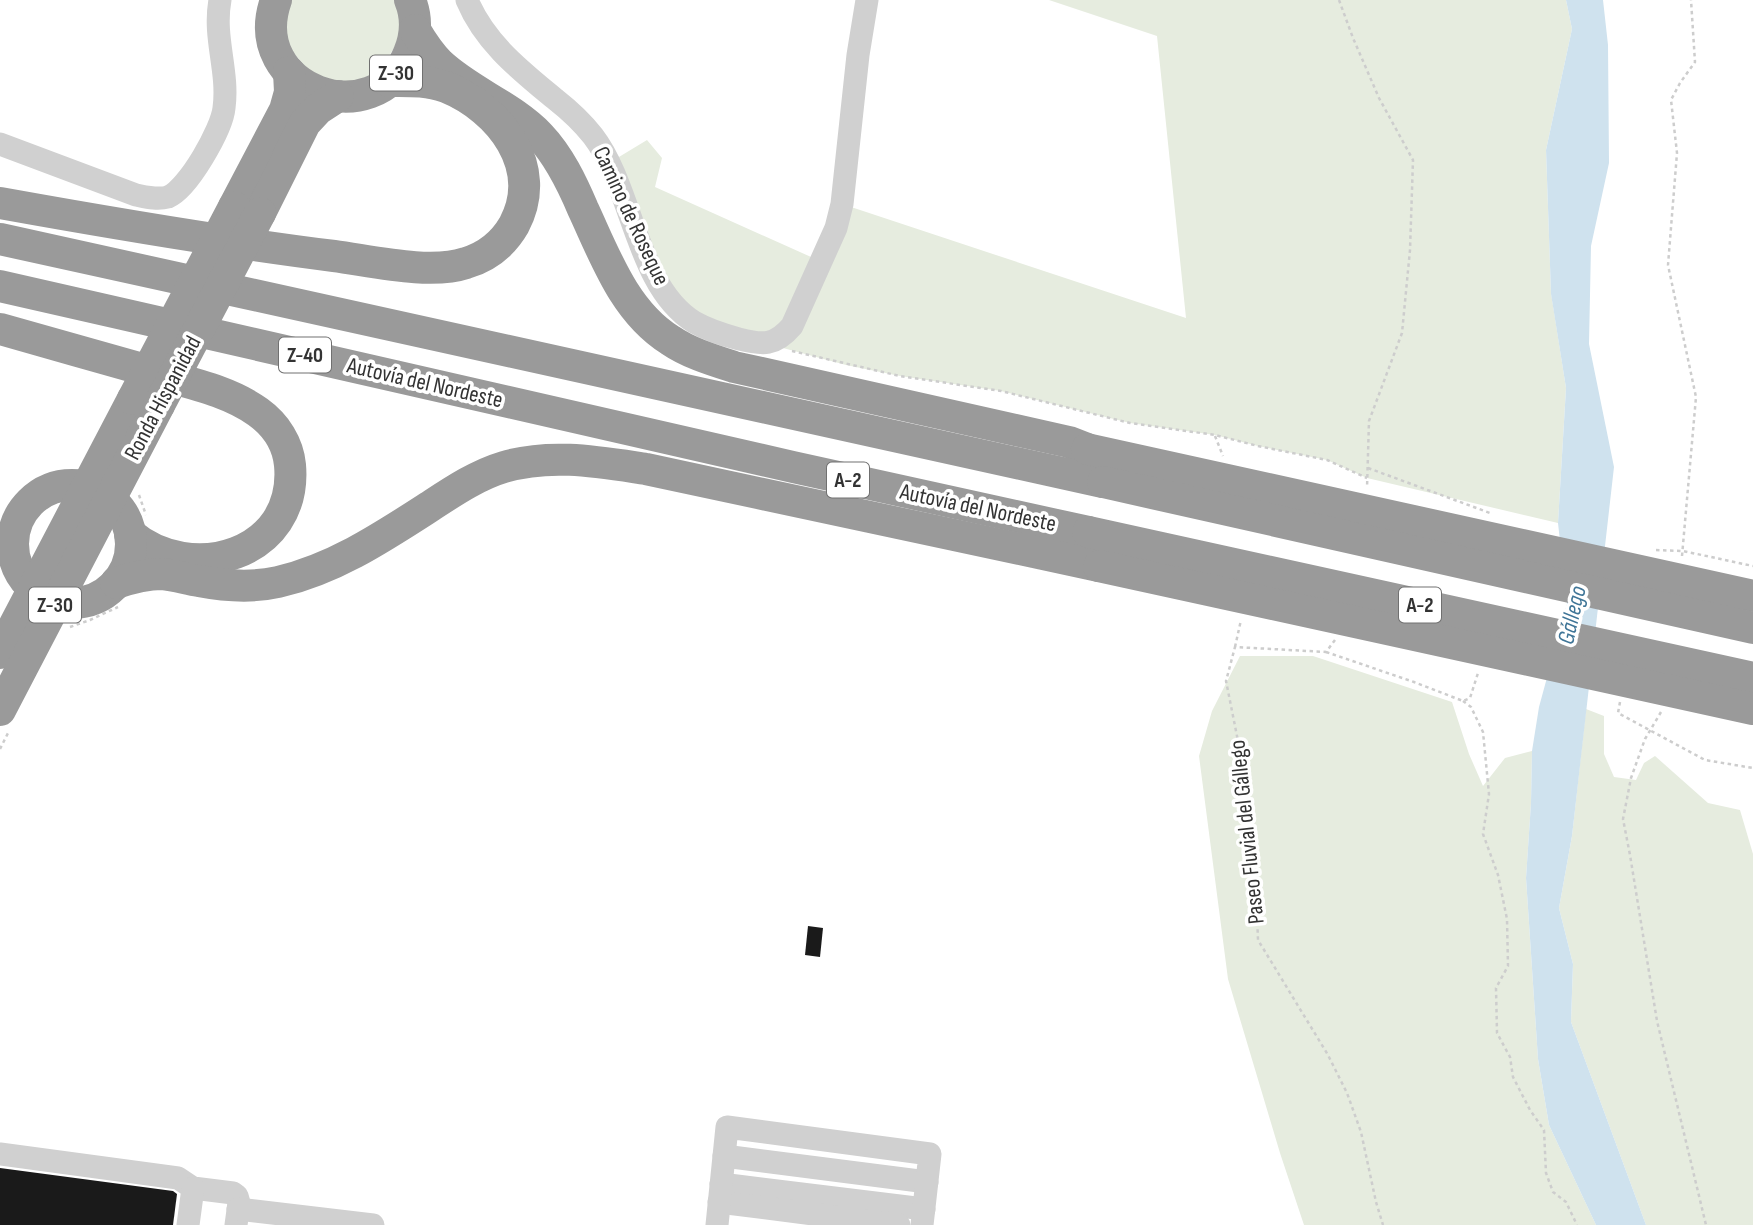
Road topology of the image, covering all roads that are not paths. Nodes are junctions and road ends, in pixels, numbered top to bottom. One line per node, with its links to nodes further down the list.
1 (220, 0): 9 (street)
2 (276, 0): 6 (highway)
3 (467, 0): 4 (street, Camino de Roseque)
4 (867, 0)
5 (413, 15): 7 (highway, Ronda Hispanidad / Z-30); 19 (highway)
6 (289, 72): 8 (highway, Ronda Hispanidad / Z-30); 12 (highway, Ronda Hispanidad / Z-30)
7 (388, 81): 8 (highway, Ronda Hispanidad / Z-30); 13 (highway)
8 (338, 96): 12 (highway, Ronda Hispanidad / Z-30)
9 (0, 144)
10 (0, 187): 13 (highway)
11 (0, 203): 13 (highway)
12 (247, 210): 20 (highway, Ronda Hispanidad / Z-30, bridge)
13 (149, 230)
14 (0, 239): 17 (highway, Autovía del Nordeste / Z-40)
15 (0, 286): 18 (highway, Autovía del Nordeste / Z-40)
16 (0, 330): 21 (highway)
17 (625, 377): 19 (highway); 26 (highway, Autovía del Nordeste / A-2, bridge)
18 (610, 425): 22 (highway, Z-40); 28 (highway, Autovía del Nordeste / A-2, bridge)
19 (1087, 449): 25 (highway, bridge)
20 (99, 493): 21 (highway); 24 (highway, Ronda Hispanidad / Z-30); 24 (highway)
21 (130, 534): 23 (highway)
22 (1033, 552): 23 (highway); 29 (highway, Z-40, bridge)
23 (116, 583): 24 (highway)
24 (45, 595): 27 (highway, Ronda Hispanidad / Z-30); 30 (highway, Ronda Hispanidad / Z-30)
25 (1753, 596)
26 (1753, 628)
27 (0, 653)
28 (1753, 678)
29 (1753, 709)
30 (0, 710)
31 (0, 1154): 32 (street)
32 (193, 1188): 34 (street); 36 (street)
33 (720, 1193): 35 (street); 35 (street); 38 (street); 39 (street)
34 (237, 1217): 37 (street)
35 (923, 1217)
36 (188, 1225)
37 (373, 1225)
38 (717, 1225)
39 (900, 1225)

